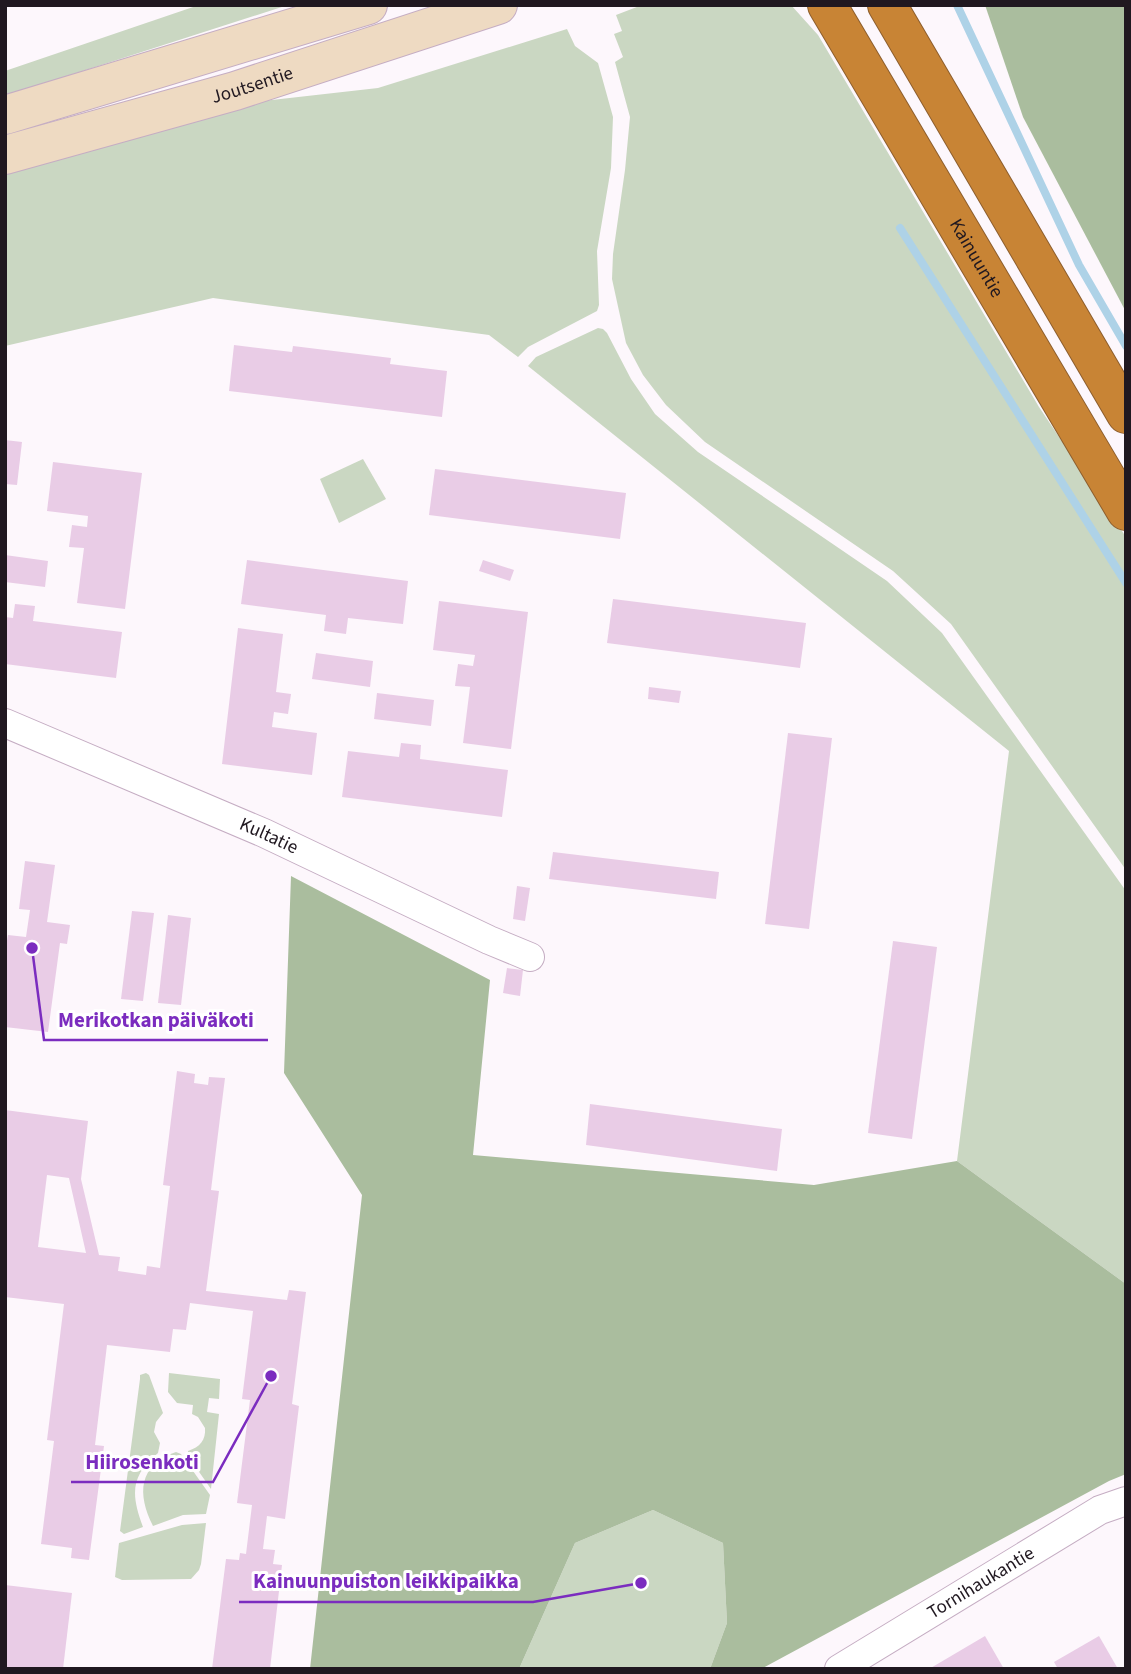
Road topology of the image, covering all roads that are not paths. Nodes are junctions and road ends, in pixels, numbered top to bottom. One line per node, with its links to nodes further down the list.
1 (368, 5): 5 (main road)
2 (498, 5): 6 (main road, Joutsentie)
3 (827, 5): 8 (highway, Kainuuntie)
4 (887, 5): 7 (highway)
5 (5, 115)
6 (5, 155)
7 (1126, 414)
8 (1126, 511)
9 (5, 723): 10 (street, Kultatie)
10 (530, 957)
11 (1126, 1501): 12 (street, Tornihaukantie)
12 (839, 1669)

